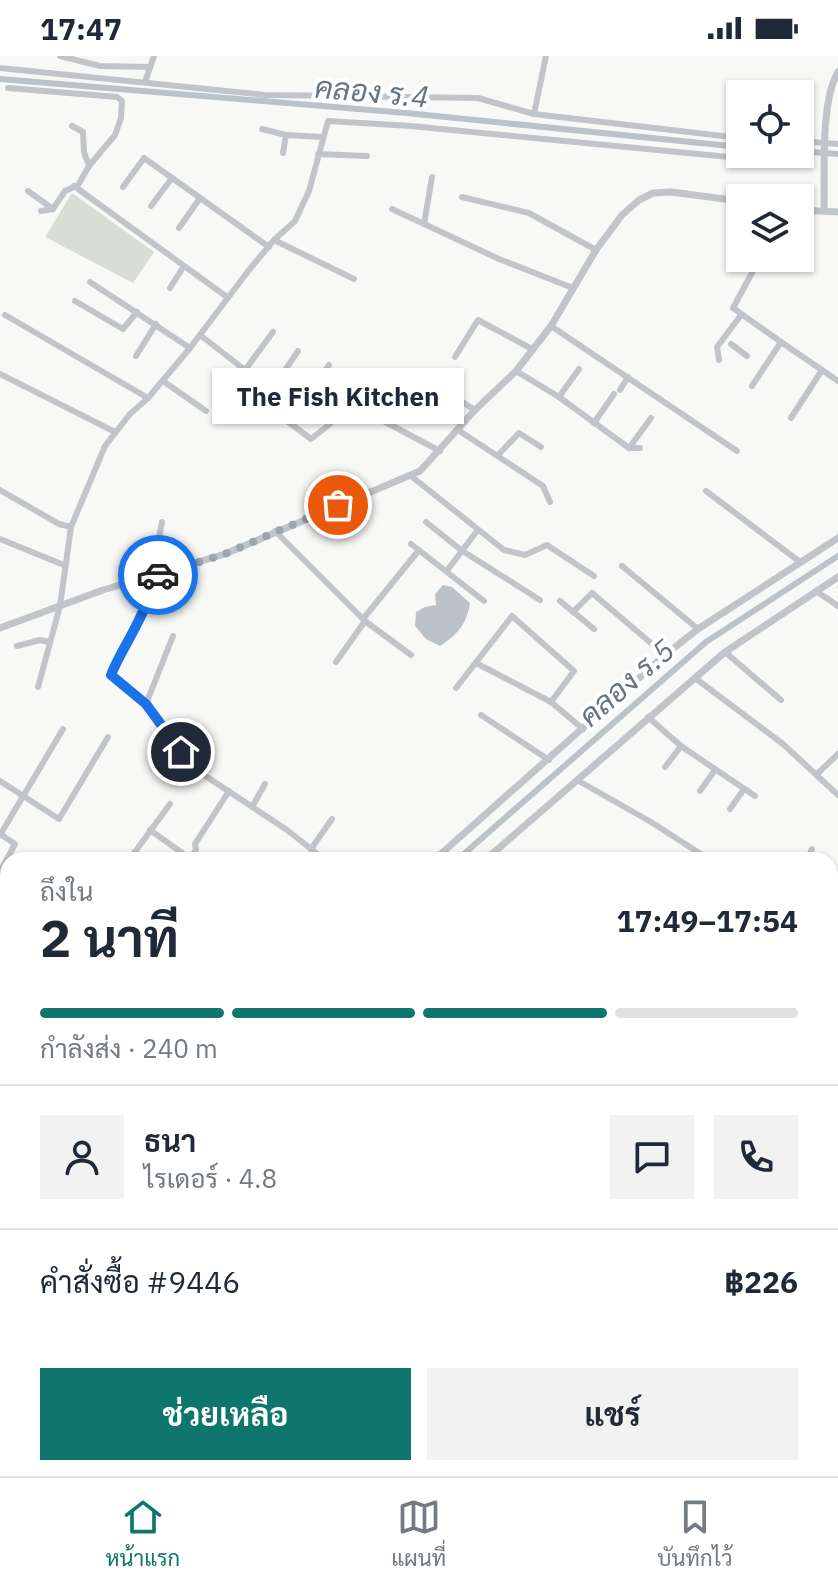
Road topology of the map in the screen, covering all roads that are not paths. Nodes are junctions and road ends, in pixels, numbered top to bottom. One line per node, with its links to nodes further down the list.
1 (60, 56): 4 (street)
2 (154, 56): 4 (street)
3 (546, 56): 9 (street)
4 (150, 67): 7 (street)
5 (0, 68): 7 (street)
6 (838, 72): 17 (street)
7 (145, 82): 9 (street)
8 (8, 88): 22 (street)
9 (534, 114): 14 (street)
10 (72, 126): 22 (street)
11 (262, 129): 12 (street)
12 (286, 135): 13 (street); 18 (street)
13 (322, 137): 19 (street); 21 (street)
14 (726, 139)
15 (814, 144): 17 (street)
16 (838, 144): 17 (street)
17 (825, 146): 35 (street)
18 (283, 153)
19 (318, 154): 20 (street); 40 (street)
20 (367, 156)
21 (726, 157)
22 (89, 166): 25 (street)
23 (432, 177): 38 (street)
24 (172, 178): 26 (street); 29 (street); 31 (street)
25 (74, 186): 32 (street); 43 (street)
26 (123, 187)
27 (28, 191): 32 (street)
28 (462, 197): 42 (street)
29 (200, 198): 39 (street); 41 (street)
30 (726, 199): 42 (street)
31 (151, 206)
32 (53, 209): 36 (street)
33 (392, 209): 38 (street)
34 (814, 210): 35 (street)
35 (824, 210): 37 (street)
36 (41, 211)
37 (838, 212)
38 (424, 224): 48 (street)
39 (179, 228)
40 (274, 240): 41 (street); 45 (street)
41 (269, 247): 49 (street)
42 (596, 250): 48 (street)
43 (184, 266): 47 (street); 49 (street)
44 (752, 272): 53 (street)
45 (354, 279)
46 (90, 282): 51 (street)
47 (170, 288)
48 (573, 288): 55 (street)
49 (227, 297): 57 (street)
50 (75, 301): 51 (street)
51 (137, 312): 54 (street)
52 (5, 315): 79 (street)
53 (741, 315): 58 (street); 59 (street)
54 (156, 324): 60 (street); 63 (street)
55 (551, 326): 61 (street); 73 (street)
56 (273, 332): 69 (street)
57 (200, 335): 60 (street); 69 (street)
58 (727, 341): 64 (street); 66 (street)
59 (781, 342): 70 (street); 76 (street)
60 (190, 348): 74 (street)
61 (532, 349): 65 (street); 71 (street)
62 (298, 351): 81 (street)
63 (136, 356)
64 (747, 356)
65 (455, 357)
66 (719, 360)
67 (329, 365): 87 (street)
68 (579, 369): 78 (street)
69 (245, 370): 81 (street)
70 (822, 370): 75 (street); 86 (street)
71 (516, 371): 78 (street); 82 (street)
72 (0, 374): 90 (street)
73 (628, 377): 88 (street); 95 (street)
74 (163, 381): 79 (street); 83 (street)
75 (838, 381)
76 (752, 386)
77 (440, 388): 82 (street)
78 (559, 397): 88 (street)
79 (148, 398): 90 (street)
80 (346, 400): 87 (street)
81 (263, 403): 87 (street)
82 (475, 410): 89 (street)
83 (206, 411)
84 (374, 416): 94 (street)
85 (651, 418): 92 (street)
86 (791, 418)
87 (288, 422)
88 (594, 423): 92 (street)
89 (458, 430): 94 (street); 96 (street)
90 (115, 432): 103 (street)
91 (541, 447): 96 (street)
92 (629, 448): 93 (street)
93 (640, 448)
94 (440, 451): 97 (street)
95 (737, 451)
96 (499, 454): 100 (street)
97 (411, 476): 104 (street); 105 (street)
98 (0, 490): 103 (street)
99 (706, 491): 111 (street)
100 (550, 502)
101 (162, 522): 116 (street)
102 (426, 522): 110 (street)
103 (71, 527): 112 (street)
104 (275, 531): 116 (street); 125 (street)
105 (477, 531): 110 (street); 115 (street)
106 (838, 538): 111 (street)
107 (0, 539): 112 (street)
108 (411, 544): 109 (street)
109 (419, 550): 120 (street); 125 (street)
110 (461, 550): 114 (street); 119 (street)
111 (800, 562): 128 (street)
112 (64, 565): 122 (street)
113 (622, 566): 128 (street)
114 (449, 568)
115 (594, 576)
116 (151, 577): 122 (street); 142 (street)
117 (838, 577): 118 (street)
118 (816, 591): 123 (street); 132 (street)
119 (540, 600)
120 (484, 601)
121 (560, 601): 124 (street)
122 (60, 606): 126 (street); 130 (street)
123 (838, 606)
124 (573, 612): 127 (street); 134 (street)
125 (364, 620): 133 (street); 135 (street)
126 (0, 628)
127 (594, 629)
128 (698, 629): 134 (street)
129 (173, 636): 142 (street)
130 (49, 642): 131 (street); 138 (street)
131 (17, 646)
132 (725, 652): 137 (street); 140 (street)
133 (411, 655)
134 (665, 655): 146 (street)
135 (336, 662)
136 (476, 663): 139 (street); 141 (street); 141 (street)
137 (695, 678): 144 (street); 153 (street)
138 (38, 687)
139 (456, 688)
140 (781, 700)
141 (551, 702): 146 (street)
142 (146, 704): 158 (street)
143 (481, 715): 150 (street)
144 (648, 717): 148 (street); 154 (street)
145 (63, 729): 161 (street)
146 (583, 729): 150 (street)
147 (108, 737): 161 (street)
148 (681, 746): 151 (street); 152 (street)
149 (838, 754): 153 (street)
150 (549, 760): 176 (street)
151 (665, 767)
152 (715, 770): 157 (street); 159 (street)
153 (817, 774): 160 (street)
154 (577, 780): 177 (street); 178 (street)
155 (0, 781): 161 (street)
156 (265, 784): 164 (street)
157 (744, 789): 162 (street); 165 (street)
158 (229, 791): 164 (street); 174 (street)
159 (700, 791)
160 (838, 795)
161 (23, 796): 168 (street)
162 (755, 796)
163 (170, 804): 167 (street)
164 (252, 807): 169 (street)
165 (730, 809)
166 (332, 819): 169 (street)
167 (150, 830): 172 (street); 173 (street)
168 (0, 834): 171 (street)
169 (311, 849): 175 (street)
170 (812, 849): 179 (street)
171 (11, 852)
172 (136, 852)
173 (181, 852)
174 (195, 852)
175 (315, 852)
176 (443, 852)
177 (494, 852)
178 (698, 852)
179 (811, 852)

